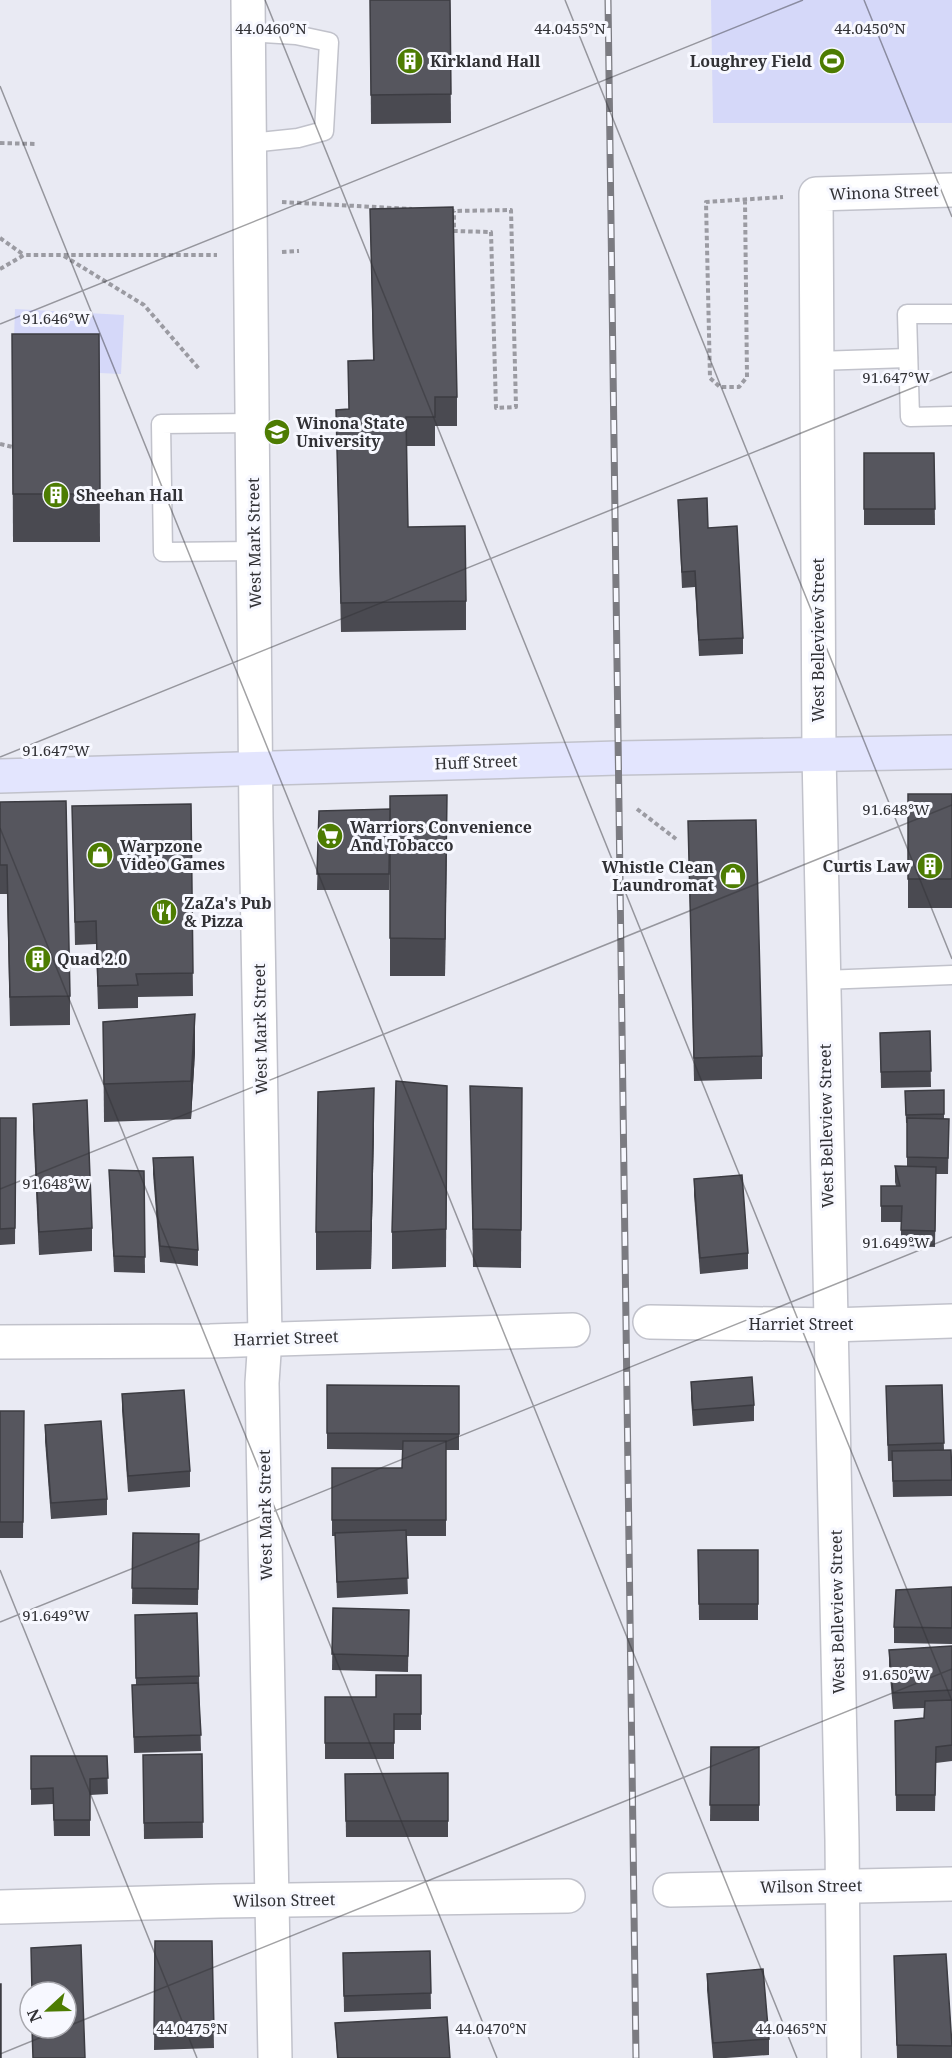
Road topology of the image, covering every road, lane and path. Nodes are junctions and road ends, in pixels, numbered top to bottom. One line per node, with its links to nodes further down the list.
1 (248, 16): 2 (street, West Mark Street); 2 (lane)
2 (250, 143): 8 (street, West Mark Street)
3 (0, 144): 4 (path)
4 (36, 144)
5 (952, 190): 6 (street, Winona Street)
6 (816, 194): 20 (street, West Belleview Street)
7 (706, 202): 7 (path)
8 (250, 203): 9 (path); 14 (street, West Mark Street)
9 (418, 209)
10 (442, 210): 11 (path)
11 (454, 211): 11 (path)
12 (0, 238): 15 (path)
13 (299, 251): 14 (path)
14 (252, 253): 16 (path); 23 (street, West Mark Street)
15 (24, 255): 16 (path); 17 (path)
16 (64, 255): 21 (path)
17 (0, 269)
18 (952, 314): 19 (lane)
19 (908, 357): 20 (lane); 22 (lane)
20 (817, 361): 28 (street, West Belleview Street)
21 (201, 370)
22 (952, 417)
23 (253, 423): 26 (street, West Mark Street); 26 (lane)
24 (0, 444): 25 (path)
25 (13, 447)
26 (254, 551): 29 (street, West Mark Street)
27 (952, 752): 28 (main road, Huff Street)
28 (819, 754): 29 (main road, Huff Street); 34 (street, West Belleview Street)
29 (256, 769): 30 (main road, Huff Street); 39 (street, West Mark Street)
30 (0, 776)
31 (638, 809): 32 (path)
32 (676, 838)
33 (952, 975): 34 (lane)
34 (823, 980): 37 (street, West Belleview Street)
35 (952, 1321): 37 (street, Harriet Street)
36 (650, 1322): 37 (street, Harriet Street)
37 (831, 1325): 42 (street, West Belleview Street)
38 (573, 1330): 39 (street, Harriet Street)
39 (265, 1338): 40 (street, Harriet Street); 45 (street, West Mark Street)
40 (0, 1342)
41 (952, 1884): 42 (street, Wilson Street)
42 (843, 1885): 43 (street, Wilson Street); 48 (street, West Belleview Street)
43 (670, 1890)
44 (568, 1896): 45 (street, Wilson Street)
45 (273, 1900): 46 (street, Wilson Street); 47 (street, West Mark Street)
46 (0, 1906)
47 (275, 2058)
48 (844, 2058)

